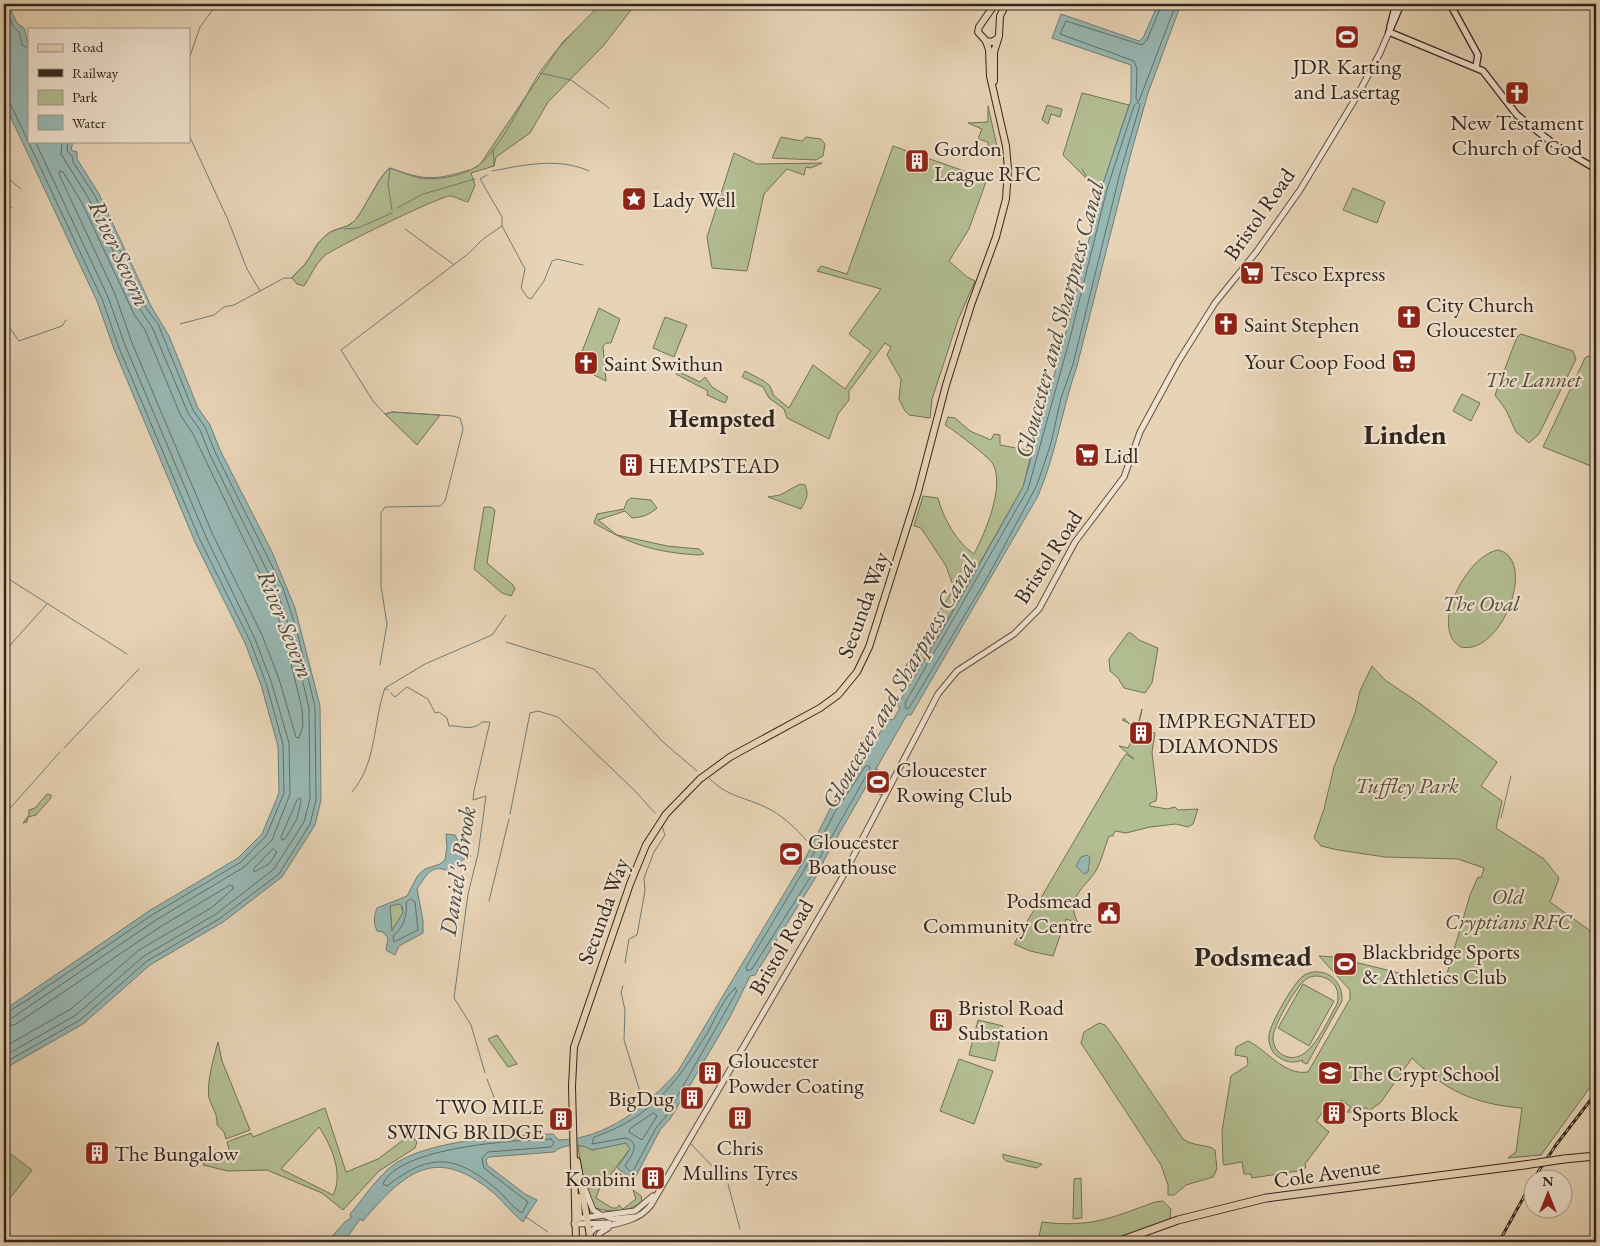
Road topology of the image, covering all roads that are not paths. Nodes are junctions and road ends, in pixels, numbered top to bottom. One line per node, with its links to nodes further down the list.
1 (995, 4): 8 (main road, Secunda Way)
2 (1006, 4): 7 (main road, Secunda Way)
3 (1396, 4): 6 (main road, Bristol Road)
4 (1401, 4): 6 (main road, Bristol Road)
5 (1450, 4): 9 (main road)
6 (1390, 28): 9 (main road); 16 (street, Bristol Road)
7 (998, 38): 8 (main road); 10 (main road, Secunda Way)
8 (986, 41): 10 (main road, Secunda Way)
9 (1476, 68): 11 (main road)
10 (994, 87): 12 (main road, Secunda Way)
11 (1596, 170)
12 (573, 1148): 14 (main road); 20 (main road)
13 (1596, 1156): 27 (highway, Cole Avenue, bridge)
14 (577, 1160): 15 (main road); 18 (street)
15 (577, 1169): 20 (main road); 20 (main road)
16 (659, 1188): 17 (street, Bristol Road); 19 (street, Bristol Road)
17 (635, 1211): 18 (street); 19 (street, Bristol Road)
18 (605, 1216): 19 (street); 20 (street)
19 (631, 1218): 21 (street, Bristol Road)
20 (581, 1221): 21 (street); 22 (main road); 23 (main road); 24 (main road)
21 (615, 1224): 22 (street, Bristol Road); 26 (street)
22 (590, 1233): 24 (street); 25 (main road)
23 (578, 1242)
24 (587, 1242)
25 (591, 1242)
26 (596, 1242)
27 (1117, 1242)

